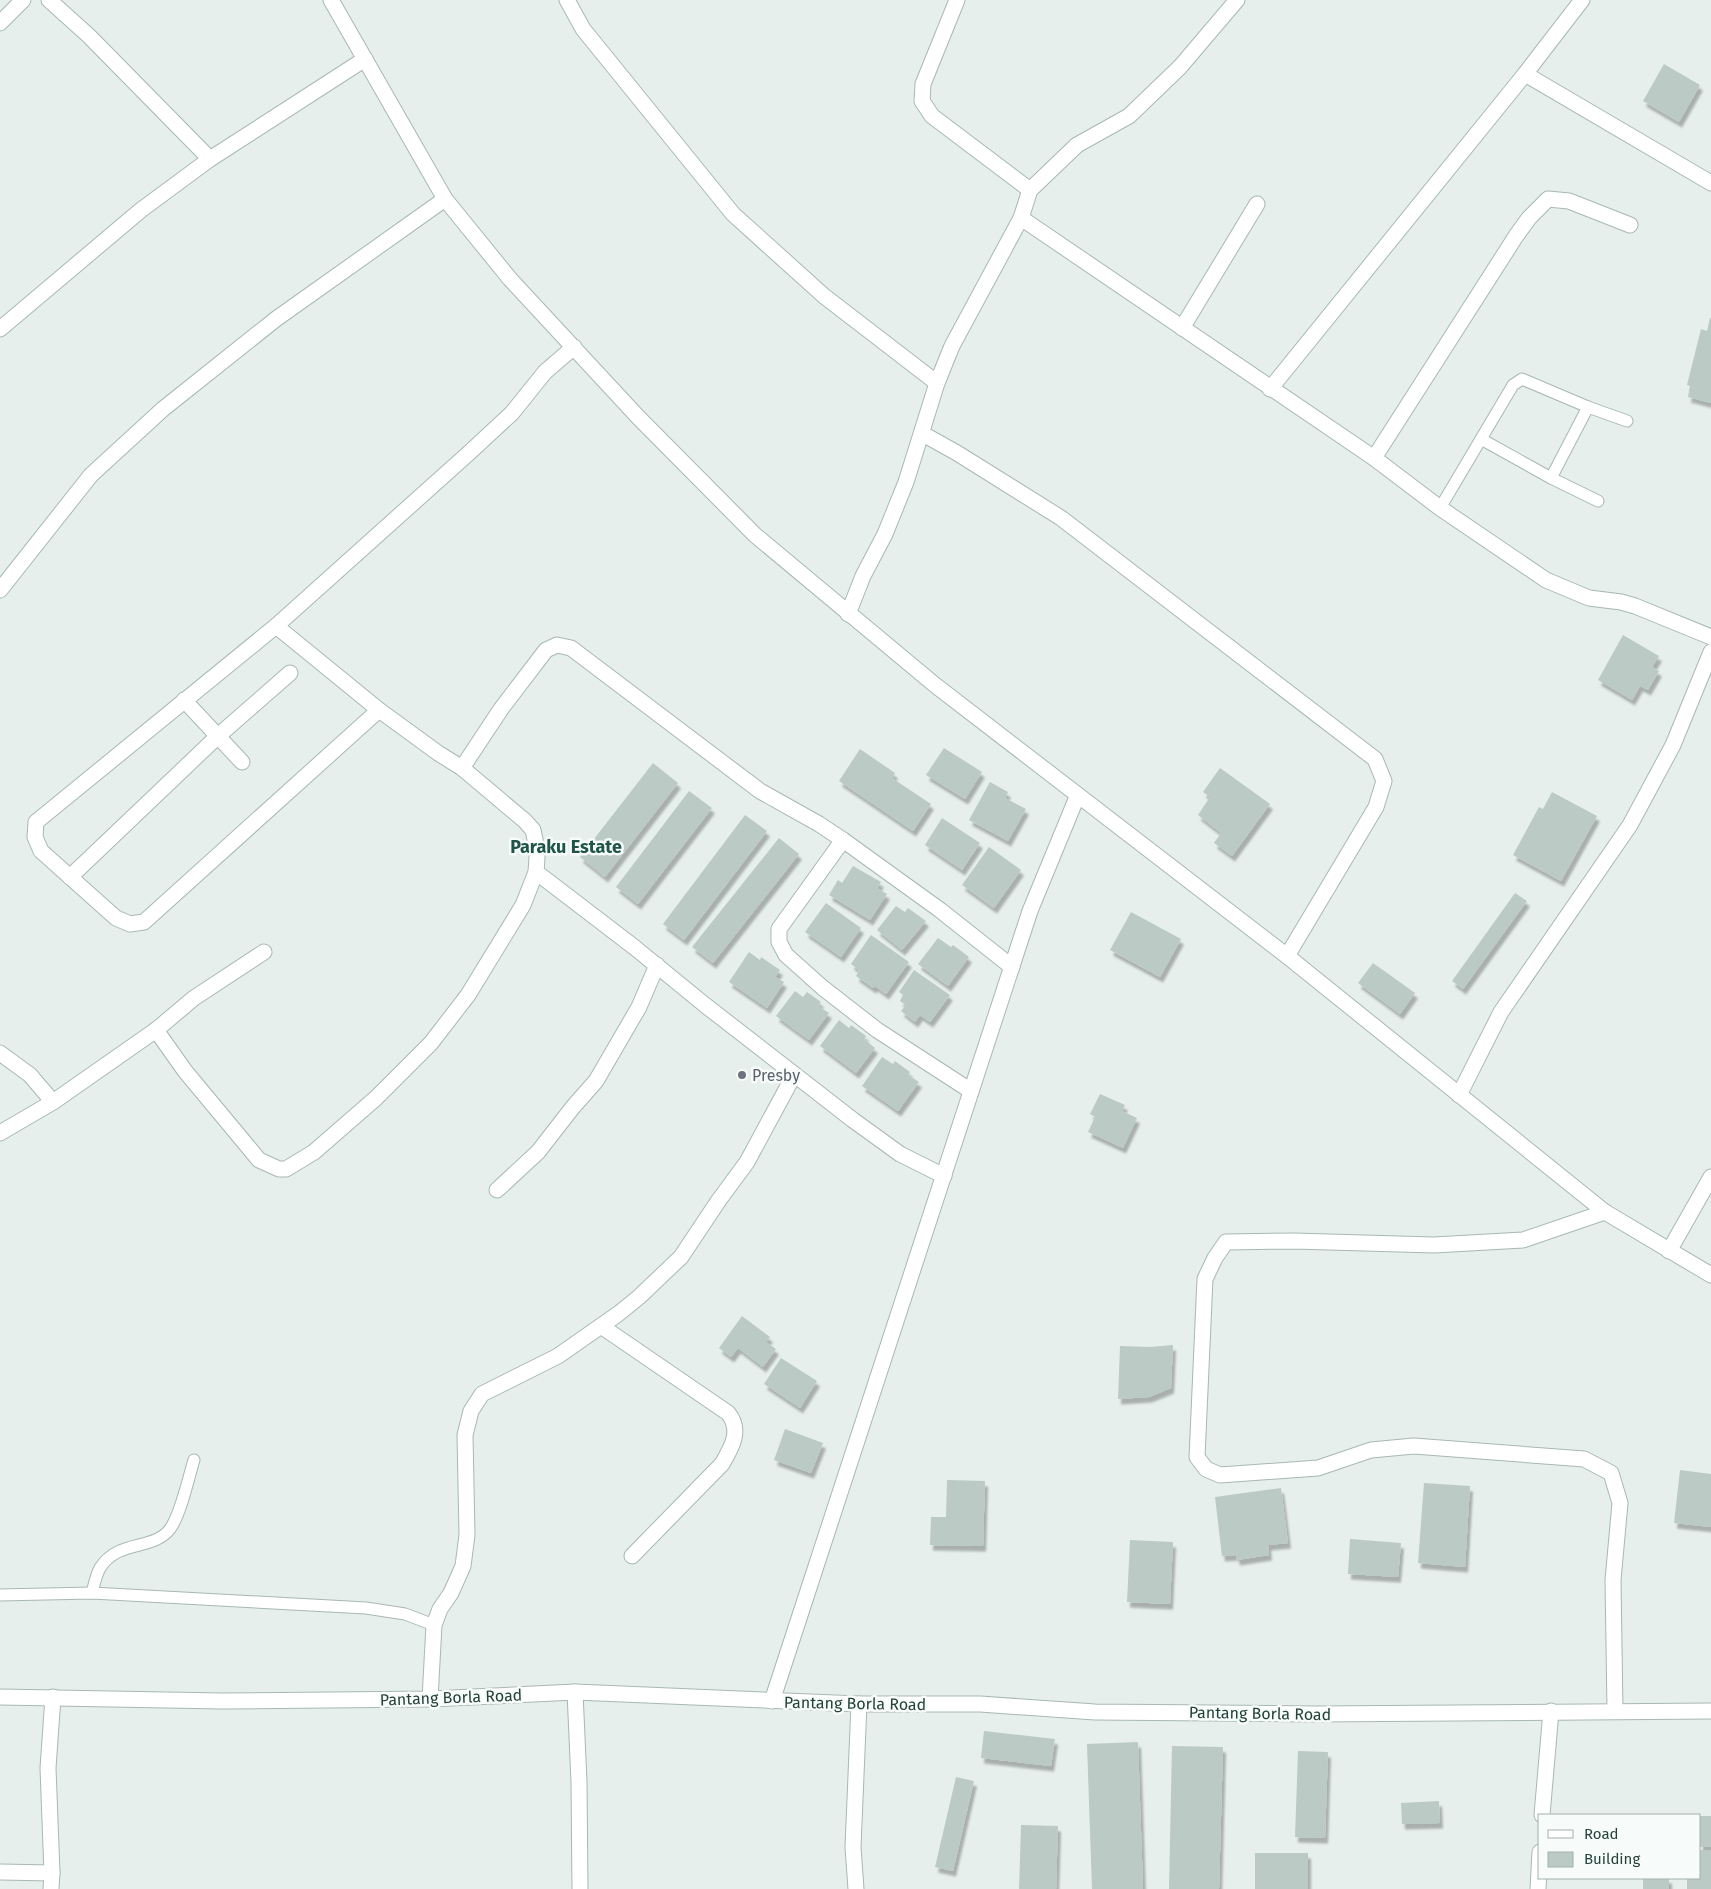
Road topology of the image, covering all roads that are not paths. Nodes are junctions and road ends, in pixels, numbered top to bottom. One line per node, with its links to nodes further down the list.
1 (23, 0): 8 (street)
2 (49, 0): 11 (street)
3 (331, 0): 9 (street)
4 (567, 0): 21 (street)
5 (957, 0): 13 (street)
6 (1237, 0): 13 (street)
7 (1582, 0): 10 (street)
8 (0, 23)
9 (365, 59): 11 (street); 14 (street)
10 (1525, 74): 12 (street); 22 (street)
11 (210, 159): 19 (street)
12 (1711, 183)
13 (1030, 190): 16 (street)
14 (445, 199): 20 (street); 31 (street)
15 (1257, 204): 18 (street)
16 (1021, 218): 18 (street); 21 (street)
17 (1630, 225): 27 (street)
18 (1182, 328): 22 (street)
19 (0, 329)
20 (574, 347): 32 (street); 33 (street)
21 (937, 383): 25 (street)
22 (1270, 389): 27 (street)
23 (1588, 407): 24 (lane); 26 (lane); 28 (lane)
24 (1628, 421)
25 (922, 434): 32 (street); 47 (street)
26 (1481, 439): 28 (lane); 30 (lane)
27 (1374, 458): 30 (street)
28 (1552, 478): 29 (lane)
29 (1598, 502)
30 (1440, 508): 34 (street)
31 (0, 590)
32 (848, 614): 42 (street)
33 (276, 626): 37 (street); 38 (street)
34 (1711, 637)
35 (1711, 652): 54 (street)
36 (290, 673): 39 (street)
37 (184, 700): 39 (street); 45 (street)
38 (379, 710): 41 (street); 45 (street)
39 (218, 736): 40 (street); 45 (street)
40 (242, 762)
41 (462, 768): 43 (street); 44 (street)
42 (1078, 796): 47 (street); 49 (street)
43 (843, 840): 49 (street); 53 (street)
44 (536, 872): 48 (street); 50 (street)
45 (70, 877)
46 (264, 952): 50 (street)
47 (1287, 956): 54 (street)
48 (656, 965): 52 (street); 59 (street)
49 (1012, 967): 53 (street)
50 (156, 1030): 55 (street)
51 (0, 1053): 55 (street)
52 (794, 1075): 57 (street); 63 (street)
53 (972, 1092): 57 (street)
54 (1459, 1095): 60 (street)
55 (53, 1102): 56 (street)
56 (0, 1133)
57 (944, 1176): 73 (street)
58 (1711, 1177): 61 (street)
59 (497, 1190)
60 (1605, 1212): 61 (street); 76 (street)
61 (1669, 1251): 62 (street)
62 (1711, 1275)
63 (601, 1326): 65 (street); 68 (street)
64 (194, 1460): 66 (lane)
65 (632, 1556)
66 (92, 1593): 67 (lane); 68 (lane)
67 (0, 1595)
68 (434, 1625): 72 (street)
69 (575, 1692): 72 (street, Pantang Borla Road); 73 (street, Pantang Borla Road); 82 (street)
70 (0, 1697): 71 (street, Pantang Borla Road)
71 (53, 1697): 72 (street, Pantang Borla Road); 80 (street)
72 (430, 1699)
73 (772, 1701): 74 (street, Pantang Borla Road)
74 (859, 1704): 75 (street, Pantang Borla Road); 83 (street)
75 (1552, 1711): 76 (street, Pantang Borla Road); 78 (street)
76 (1615, 1711): 77 (street, Pantang Borla Road)
77 (1711, 1711)
78 (1542, 1814)
79 (0, 1872): 80 (street)
80 (52, 1873): 81 (street)
81 (51, 1889)
82 (580, 1889)
83 (856, 1889)

